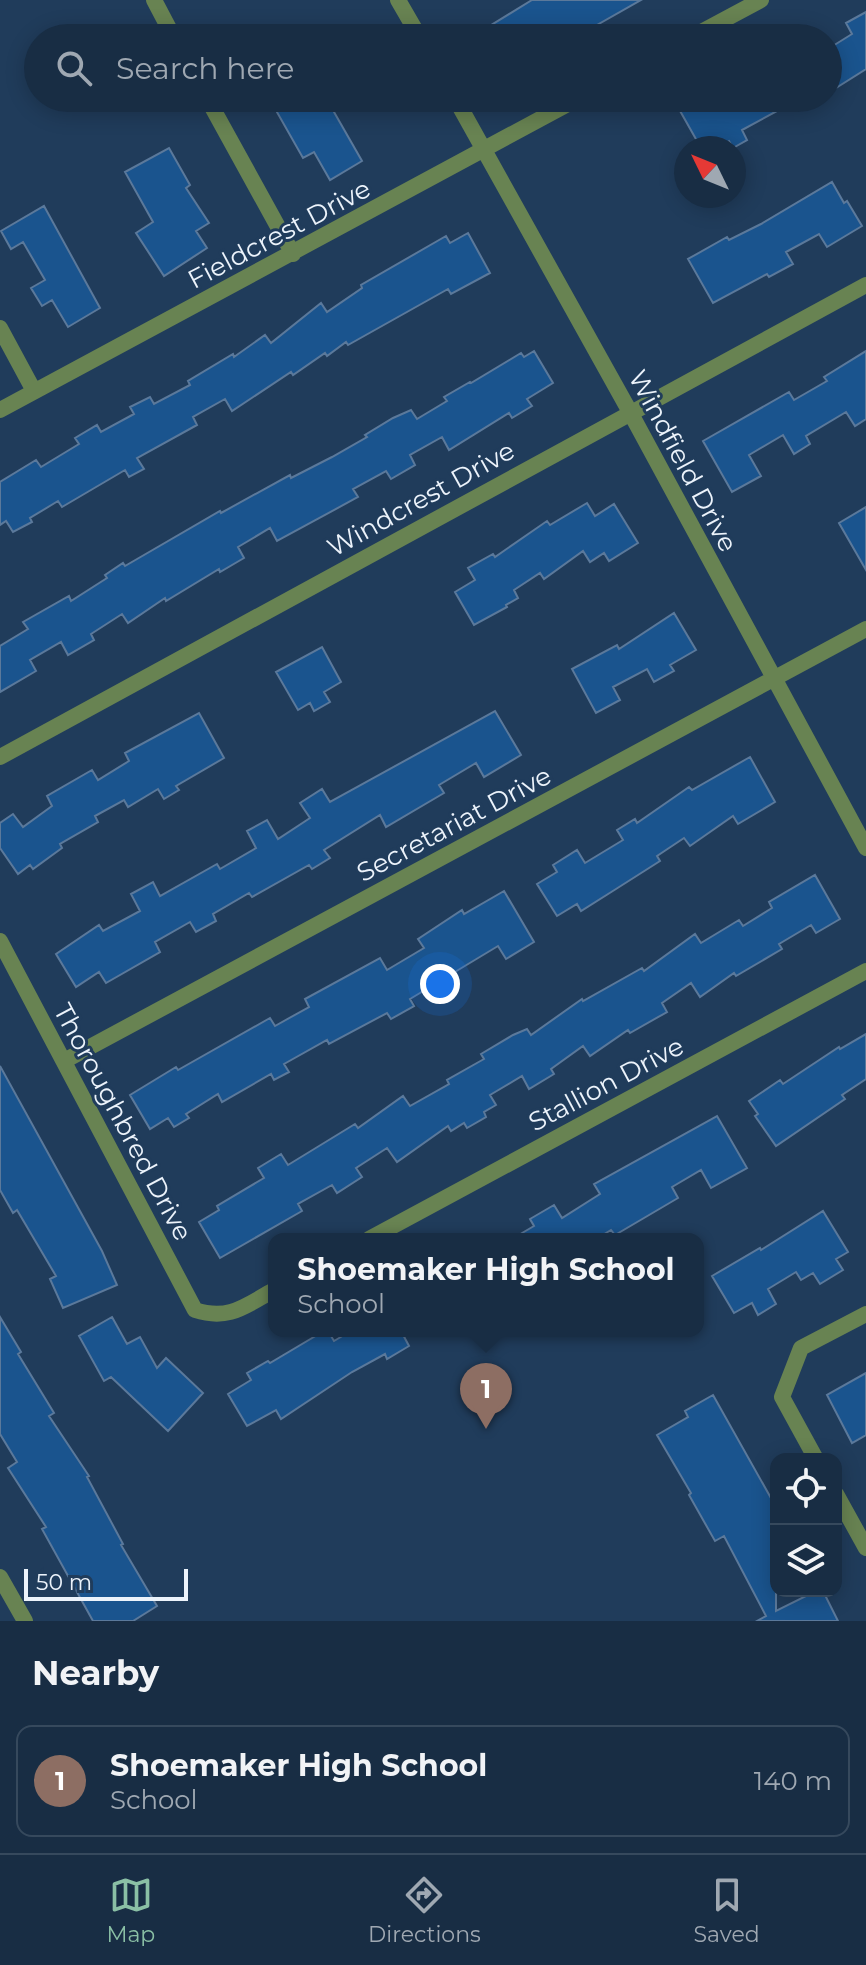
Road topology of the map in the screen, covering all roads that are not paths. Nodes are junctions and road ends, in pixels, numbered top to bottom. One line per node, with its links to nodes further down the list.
1 (154, 0): 4 (street)
2 (398, 0): 5 (street)
3 (761, 0): 6 (street)
4 (167, 24)
5 (412, 24)
6 (716, 24)
7 (215, 112): 11 (street)
8 (463, 112): 10 (street, Windfield Drive)
9 (553, 112): 10 (street, Fieldcrest Drive)
10 (484, 149): 11 (street, Fieldcrest Drive); 16 (street, Windfield Drive)
11 (293, 254): 14 (street, Fieldcrest Drive)
12 (866, 285): 16 (street, Windcrest Drive)
13 (0, 328): 14 (street)
14 (34, 391): 15 (street, Fieldcrest Drive)
15 (0, 410)
16 (630, 412): 18 (street, Windfield Drive); 19 (street, Windcrest Drive)
17 (866, 629): 18 (street, Secretariat Drive)
18 (773, 679): 20 (street, Windfield Drive); 23 (street, Secretariat Drive)
19 (0, 757)
20 (866, 848)
21 (0, 941): 23 (street, Thoroughbred Drive)
22 (866, 971): 24 (street, Stallion Drive)
23 (64, 1061): 25 (street, Thoroughbred Drive)
24 (380, 1233)
25 (268, 1293)
26 (866, 1314): 27 (street)
27 (813, 1453)
28 (842, 1505): 29 (street)
29 (866, 1548)
30 (0, 1577): 31 (street)
31 (25, 1621)

